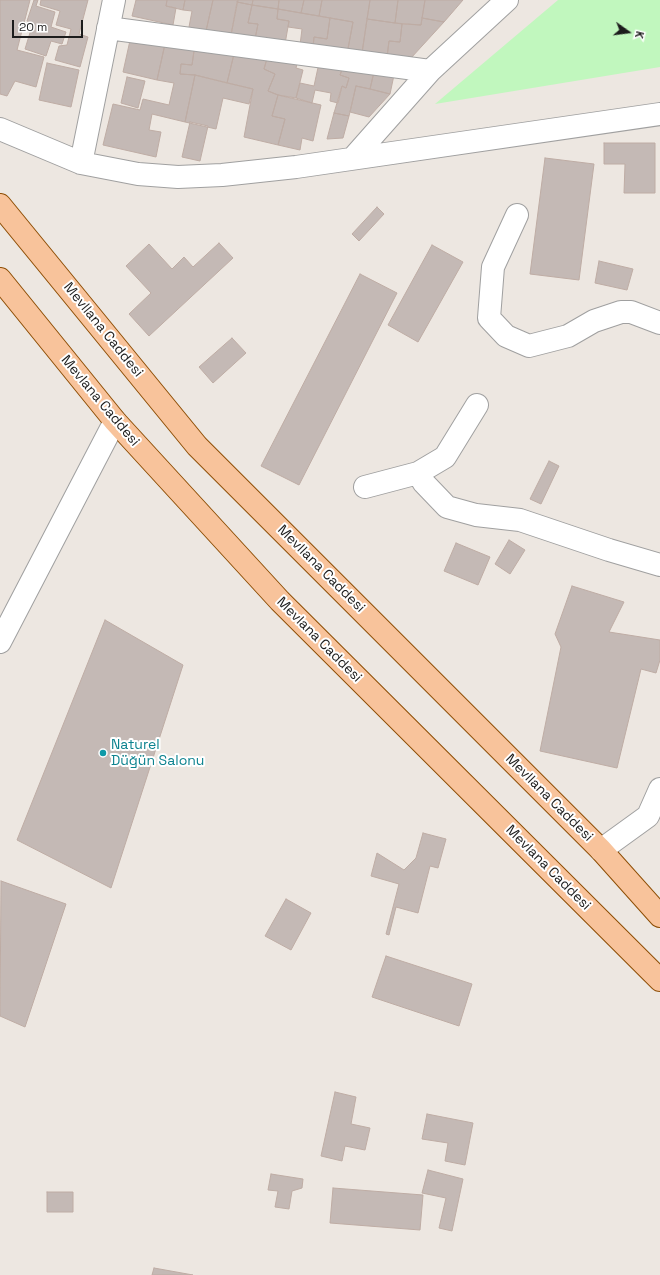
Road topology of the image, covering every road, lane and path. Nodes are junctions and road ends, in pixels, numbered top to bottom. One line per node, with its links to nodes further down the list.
1 (114, 0): 3 (street)
2 (507, 0): 4 (street)
3 (108, 28): 4 (street); 8 (street)
4 (430, 71): 7 (street)
5 (660, 114): 7 (street)
6 (0, 129): 8 (street)
7 (353, 158): 8 (street)
8 (81, 163)
9 (0, 205): 21 (main road, Mevllana Caddesi)
10 (517, 215): 12 (street)
11 (0, 279): 14 (main road, Mevlana Caddesi)
12 (660, 323)
13 (477, 405): 15 (street)
14 (115, 421): 18 (street); 23 (main road, Mevlana Caddesi)
15 (418, 473): 16 (street); 17 (street)
16 (365, 487)
17 (660, 565)
18 (0, 642)
19 (660, 790): 20 (street)
20 (654, 819): 21 (street)
21 (601, 850): 22 (main road, Mevllana Caddesi)
22 (660, 916)
23 (660, 980)

